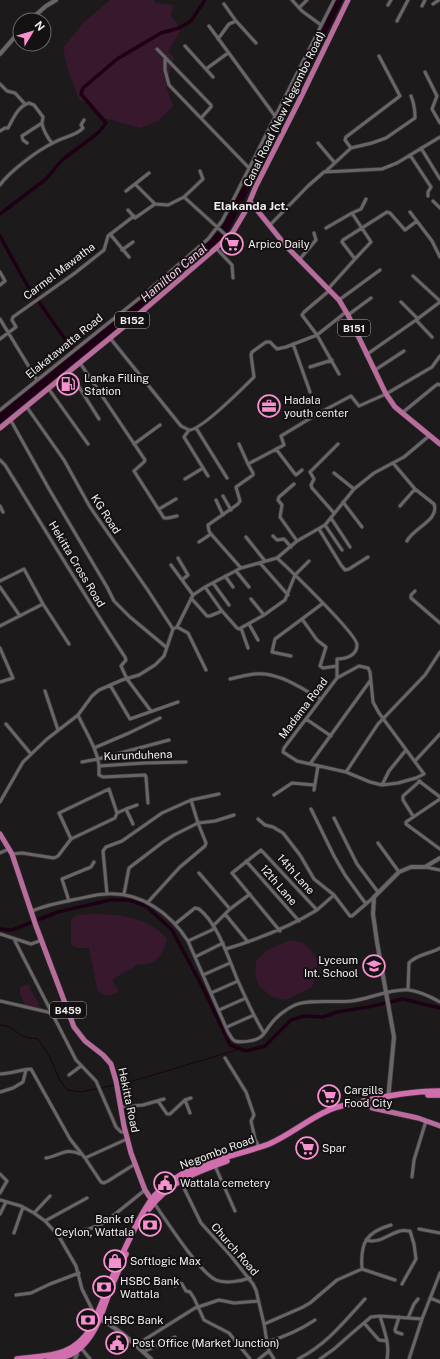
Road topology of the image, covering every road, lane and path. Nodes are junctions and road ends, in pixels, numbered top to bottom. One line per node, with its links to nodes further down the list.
1 (56, 0): 15 (street)
2 (292, 0): 14 (street)
3 (307, 0): 14 (street)
4 (334, 0): 18 (street, Elakatawatta Road)
5 (348, 0): 61 (main road, Canal Road (New Negombo Road) / B152)
6 (391, 0): 12 (street)
7 (408, 0): 17 (street)
8 (425, 0): 13 (street)
9 (439, 0): 11 (street)
10 (224, 4): 16 (street)
11 (434, 4)
12 (388, 5)
13 (422, 6)
14 (299, 8): 18 (street)
15 (38, 12)
16 (236, 21): 20 (street); 22 (street)
17 (397, 21)
18 (321, 25): 35 (street, Elakatawatta Road)
19 (209, 26): 20 (street)
20 (218, 39): 25 (street)
21 (12, 40): 26 (street)
22 (256, 43)
23 (186, 46): 29 (street)
24 (157, 49): 28 (street)
25 (228, 53): 29 (street); 35 (street)
26 (0, 54)
27 (379, 56): 45 (street)
28 (166, 57): 36 (street); 36 (street)
29 (206, 69): 31 (street)
30 (425, 72): 38 (street)
31 (213, 77)
32 (0, 84): 34 (street)
33 (412, 96): 45 (street)
34 (24, 104): 39 (street); 40 (street)
35 (275, 116): 49 (street, Elakatawatta Road)
36 (202, 117): 49 (street)
37 (84, 120): 42 (street)
38 (440, 122)
39 (42, 123): 42 (street); 44 (street)
40 (0, 131)
41 (440, 138): 46 (street)
42 (52, 143): 55 (street)
43 (318, 143): 48 (street)
44 (26, 144)
45 (351, 148): 48 (street)
46 (421, 148): 47 (street); 53 (street)
47 (410, 155): 51 (street); 57 (street)
48 (334, 162): 51 (street)
49 (249, 168): 72 (street, Elakatawatta Road)
50 (200, 170): 58 (street)
51 (324, 172): 71 (street)
52 (149, 173): 54 (street)
53 (440, 179)
54 (135, 184): 56 (street); 62 (street)
55 (0, 185)
56 (126, 191)
57 (428, 196)
58 (184, 197): 62 (street); 72 (street)
59 (366, 199): 67 (street)
60 (433, 201): 63 (street)
61 (250, 202): 65 (main road, Canal Road (New Negombo Road) / B152); 68 (main road, B151)
62 (155, 204): 69 (street, Carmel Mawatha)
63 (440, 208)
64 (128, 210): 69 (street)
65 (246, 210): 68 (main road); 77 (main road, Canal Road (New Negombo Road) / B152)
66 (410, 212): 70 (street)
67 (352, 213): 73 (street); 74 (street)
68 (260, 214): 71 (main road, B151)
69 (134, 216): 76 (street, Carmel Mawatha)
70 (417, 221): 74 (street); 82 (street)
71 (270, 225): 84 (main road, B151)
72 (218, 228): 77 (street); 113 (street, Elakatawatta Road)
73 (326, 228)
74 (362, 229): 83 (street); 83 (street)
75 (314, 233): 84 (street)
76 (110, 234): 80 (street); 98 (street, Carmel Mawatha)
77 (227, 236): 79 (main road, Canal Road (New Negombo Road) / B152)
78 (133, 242): 80 (street)
79 (216, 248): 88 (street); 101 (main road, Canal Road (New Negombo Road) / B152)
80 (122, 250): 81 (street)
81 (128, 257)
82 (440, 257)
83 (355, 259): 90 (street)
84 (300, 260): 90 (main road, B151)
85 (380, 270): 92 (street)
86 (0, 272): 89 (street)
87 (413, 276): 94 (street)
88 (233, 278)
89 (0, 285)
90 (329, 289): 92 (main road, B151); 99 (street)
91 (371, 298): 95 (street)
92 (339, 300): 95 (main road, B151)
93 (401, 302): 97 (street)
94 (440, 302): 97 (street)
95 (347, 313): 99 (street); 105 (main road, B151)
96 (0, 319): 98 (street)
97 (417, 320): 100 (street); 105 (street)
98 (9, 333): 102 (street); 113 (street)
99 (317, 335): 103 (street); 107 (street)
100 (432, 337)
101 (110, 338): 108 (main road, Canal Road (New Negombo Road) / B152); 126 (street)
102 (0, 339)
103 (293, 344): 116 (street); 125 (street)
104 (404, 351): 110 (street)
105 (366, 355): 110 (main road, B151)
106 (440, 356): 117 (street)
107 (332, 360): 109 (street); 112 (street)
108 (80, 363): 111 (main road, Canal Road (New Negombo Road) / B152); 129 (street)
109 (310, 367)
110 (375, 370): 117 (main road, B151)
111 (69, 371): 115 (main road, Canal Road (New Negombo Road) / B152); 121 (street)
112 (339, 374)
113 (37, 380): 119 (street, Elakatawatta Road)
114 (439, 383): 120 (street)
115 (48, 388): 118 (main road, Canal Road (New Negombo Road) / B152); 128 (street)
116 (310, 392)
117 (386, 394): 120 (main road, B151); 133 (street)
118 (26, 406): 122 (main road, Canal Road (New Negombo Road) / B152); 203 (street, KG Road)
119 (0, 410)
120 (402, 413): 127 (main road, B151)
121 (99, 419)
122 (10, 420): 124 (main road, Canal Road (New Negombo Road) / B152); 207 (street)
123 (160, 425): 129 (street)
124 (0, 428)
125 (196, 428): 126 (street); 141 (street)
126 (189, 430): 137 (street)
127 (429, 436): 132 (main road, B151); 135 (street)
128 (88, 444)
129 (134, 444): 152 (street)
130 (239, 444): 136 (street)
131 (338, 444): 155 (street)
132 (440, 444)
133 (276, 449): 136 (street); 138 (street)
134 (0, 460): 215 (street, Hekitta Cross Road)
135 (393, 462): 144 (street); 145 (street)
136 (248, 464): 153 (street)
137 (203, 468): 140 (street); 142 (street)
138 (302, 470)
139 (334, 473): 144 (street)
140 (208, 476)
141 (227, 478)
142 (185, 479)
143 (294, 484): 167 (street)
144 (354, 489): 149 (street)
145 (415, 489): 151 (street); 165 (street)
146 (223, 496): 153 (street)
147 (176, 499): 152 (street)
148 (216, 500): 156 (street)
149 (343, 502): 155 (street); 160 (street)
150 (0, 506): 154 (street)
151 (400, 506)
152 (159, 509): 157 (street)
153 (231, 510): 156 (street)
154 (3, 512)
155 (334, 513): 158 (street)
156 (223, 515): 162 (street)
157 (177, 516)
158 (331, 518): 159 (street); 169 (street)
159 (325, 525): 161 (street); 170 (street)
160 (362, 527)
161 (319, 529): 167 (street); 171 (street)
162 (211, 534): 166 (street); 178 (street)
163 (273, 536): 168 (street)
164 (246, 537): 174 (street)
165 (407, 541)
166 (199, 542)
167 (297, 542): 168 (street)
168 (290, 547): 173 (street)
169 (350, 547)
170 (342, 550)
171 (368, 557)
172 (178, 558): 182 (street)
173 (277, 558): 174 (street); 180 (street)
174 (265, 561): 176 (street)
175 (309, 561): 180 (street)
176 (260, 563): 178 (street); 190 (street)
177 (171, 565): 182 (street)
178 (241, 568): 179 (street)
179 (236, 570): 181 (street); 187 (street)
180 (295, 575): 190 (street); 195 (street)
181 (225, 576): 184 (street); 186 (street)
182 (182, 580): 191 (street)
183 (0, 582): 193 (street)
184 (213, 583): 185 (street); 194 (street)
185 (205, 587): 191 (street); 196 (street)
186 (233, 587)
187 (249, 587)
188 (0, 588): 198 (street)
189 (415, 591): 200 (street)
190 (288, 595): 197 (street)
191 (192, 596): 196 (street); 203 (street)
192 (251, 599): 197 (street)
193 (44, 604): 198 (street); 206 (street)
194 (229, 604)
195 (322, 604): 199 (street); 212 (street)
196 (222, 611): 204 (street)
197 (264, 615): 201 (street)
198 (20, 616): 202 (street)
199 (302, 619): 211 (street); 212 (street)
200 (440, 623)
201 (249, 624): 204 (street); 205 (street)
202 (0, 626)
203 (175, 628): 207 (street); 213 (street, KG Road)
204 (241, 628): 209 (street)
205 (258, 640)
206 (68, 644)
207 (166, 647): 215 (street)
208 (0, 648): 218 (street)
209 (248, 648)
210 (440, 652): 227 (street)
211 (291, 656)
212 (337, 666): 214 (street)
213 (206, 670)
214 (337, 678): 217 (street); 221 (street, Madama Road)
215 (127, 679): 219 (street); 223 (street)
216 (230, 679): 221 (street)
217 (370, 681): 227 (street); 231 (street)
218 (0, 682)
219 (110, 685): 223 (street); 224 (street)
220 (45, 691): 229 (street)
221 (322, 699): 226 (street, Madama Road)
222 (178, 702): 223 (street)
223 (151, 711)
224 (78, 715): 229 (street); 233 (street, Kurunduhena)
225 (160, 718): 233 (street)
226 (306, 719): 231 (street); 240 (street, Madama Road)
227 (383, 719): 234 (street); 243 (street)
228 (6, 724): 235 (street)
229 (58, 730): 235 (street)
230 (440, 734): 237 (street)
231 (330, 736): 240 (street)
232 (169, 740): 236 (street)
233 (94, 748): 236 (street, Kurunduhena)
234 (406, 750): 237 (street); 247 (street)
235 (31, 754): 253 (street)
236 (98, 759): 238 (street); 241 (street, Kurunduhena)
237 (415, 761): 244 (street)
238 (82, 762)
239 (186, 762): 241 (street, Kurunduhena)
240 (310, 764): 242 (street, Madama Road)
241 (99, 766): 254 (street)
242 (318, 766): 243 (street, Madama Road); 246 (street)
243 (346, 772): 247 (street, Madama Road)
244 (416, 778): 245 (street); 247 (street, Madama Road)
245 (420, 781): 251 (street); 260 (street)
246 (314, 785): 248 (street); 250 (street)
247 (382, 785)
248 (314, 790)
249 (219, 794): 252 (street)
250 (274, 795)
251 (440, 798): 260 (street)
252 (191, 800): 263 (street); 280 (street)
253 (0, 802)
254 (148, 803)
255 (137, 805): 256 (street)
256 (126, 809): 258 (street); 264 (street)
257 (311, 809): 287 (street)
258 (117, 813): 266 (street); 266 (street)
259 (234, 815): 263 (street)
260 (413, 816): 269 (street)
261 (334, 818): 279 (street)
262 (258, 819): 283 (street)
263 (198, 823): 281 (street); 286 (street)
264 (133, 824)
265 (0, 834): 268 (main road, B459)
266 (71, 839): 271 (street)
267 (378, 843): 277 (street)
268 (9, 849): 270 (street); 271 (main road, B459)
269 (440, 849)
270 (0, 853)
271 (12, 854): 290 (main road, B459)
272 (440, 858): 275 (street)
273 (246, 861): 282 (street, 12th Lane); 289 (street, 14th Lane); 292 (street, 12th Lane)
274 (94, 862): 285 (street)
275 (425, 867): 276 (street); 277 (street)
276 (440, 870)
277 (399, 872): 279 (street)
278 (199, 873): 288 (street)
279 (378, 892): 284 (street)
280 (107, 894): 281 (street); 285 (street)
281 (124, 894): 286 (street)
282 (250, 894): 288 (street); 295 (street)
283 (334, 895): 287 (street); 289 (street)
284 (374, 897): 287 (street); 310 (street)
285 (69, 901): 290 (street)
286 (148, 902): 293 (street)
287 (366, 904)
288 (230, 909): 291 (street)
289 (316, 910): 292 (street, 14th Lane)
290 (32, 911): 297 (main road, Hekitta Road / B459)
291 (225, 914): 294 (street); 300 (street)
292 (299, 921): 295 (street, 12th Lane)
293 (175, 924): 294 (street); 299 (street)
294 (214, 928): 299 (street); 301 (street)
295 (280, 931): 300 (street, 12th Lane)
296 (0, 934): 297 (street)
297 (42, 940): 314 (main road, Hekitta Road / B459)
298 (15, 941): 316 (street)
299 (188, 941): 304 (street)
300 (248, 942): 303 (street, 12th Lane)
301 (223, 943): 303 (street); 304 (street)
302 (440, 948): 308 (street)
303 (226, 949): 305 (street)
304 (195, 956): 306 (street)
305 (230, 962): 306 (street); 307 (street)
306 (203, 975): 309 (street)
307 (238, 981): 309 (street); 311 (street)
308 (408, 990): 310 (street); 313 (street)
309 (211, 993): 315 (street)
310 (387, 994): 319 (street); 329 (street)
311 (246, 998): 315 (street); 317 (street)
312 (0, 1001): 316 (street)
313 (440, 1002)
314 (68, 1009): 316 (street); 334 (main road, Hekitta Road / B459)
315 (219, 1010): 318 (street)
316 (52, 1013): 321 (street)
317 (254, 1015): 318 (street); 319 (street)
318 (227, 1027): 319 (street)
319 (264, 1034)
320 (225, 1058): 340 (street)
321 (81, 1066): 324 (street); 338 (street)
322 (26, 1070): 323 (street); 326 (street); 341 (street)
323 (0, 1074)
324 (69, 1074)
325 (440, 1091): 329 (highway, Negombo Road)
326 (0, 1092)
327 (440, 1095): 329 (highway, Negombo Road)
328 (191, 1098): 331 (street)
329 (388, 1098): 333 (highway, Negombo Road)
330 (164, 1099): 332 (street)
331 (185, 1100): 332 (street); 335 (street)
332 (158, 1101): 334 (street)
333 (365, 1102): 336 (main road); 340 (highway, Negombo Road); 344 (highway, Negombo Road)
334 (120, 1107): 338 (main road, Hekitta Road / B459)
335 (190, 1113)
336 (426, 1121): 337 (main road); 346 (street)
337 (440, 1126)
338 (126, 1132): 339 (main road, Hekitta Road / B459)
339 (127, 1139): 341 (street); 343 (main road, Hekitta Road / B459)
340 (259, 1147): 344 (highway, Negombo Road)
341 (83, 1156): 342 (street); 343 (street)
342 (46, 1158)
343 (135, 1164): 348 (main road, Hekitta Road / B459)
344 (214, 1164): 347 (highway, Negombo Road); 356 (street)
345 (0, 1174): 349 (street)
346 (412, 1177)
347 (179, 1178): 354 (highway, Negombo Road); 369 (street, Church Road)
348 (145, 1190): 354 (main road, Hekitta Road / B459); 364 (street)
349 (0, 1193)
350 (50, 1196): 357 (street)
351 (87, 1198): 359 (street)
352 (0, 1200): 353 (street)
353 (6, 1202): 355 (street); 358 (street)
354 (152, 1202): 369 (street); 382 (highway, Negombo Road)
355 (23, 1207): 357 (street); 362 (street)
356 (235, 1211)
357 (34, 1213): 359 (street)
358 (0, 1214)
359 (45, 1221): 364 (street)
360 (391, 1225): 365 (street)
361 (419, 1229): 363 (street)
362 (14, 1233)
363 (440, 1233)
364 (58, 1234): 367 (street)
365 (366, 1240): 366 (street); 371 (street)
366 (362, 1269): 370 (street); 387 (street)
367 (79, 1273): 373 (street); 382 (street)
368 (440, 1273): 374 (street)
369 (250, 1278): 377 (street, Church Road)
370 (395, 1280)
371 (402, 1284)
372 (175, 1286): 379 (street)
373 (16, 1295)
374 (430, 1298): 378 (street); 384 (street)
375 (365, 1299): 405 (street)
376 (418, 1299): 383 (street)
377 (258, 1302): 379 (street); 387 (street, Church Road)
378 (440, 1302)
379 (198, 1307): 392 (street); 402 (street)
380 (380, 1316): 381 (street); 386 (street); 390 (street)
381 (399, 1317): 383 (street); 388 (street)
382 (98, 1318): 392 (street); 393 (highway, Negombo Road); 394 (highway, Negombo Road)
383 (408, 1318): 384 (street)
384 (422, 1319): 408 (street)
385 (315, 1320): 391 (street)
386 (364, 1323): 390 (street); 406 (street)
387 (264, 1324): 391 (street, Church Road)
388 (402, 1334)
389 (175, 1337): 396 (street)
390 (387, 1341): 407 (street)
391 (267, 1342): 395 (street, Church Road)
392 (136, 1345): 396 (street)
393 (81, 1348): 394 (highway, Negombo Road); 400 (street)
394 (75, 1350): 397 (highway, Negombo Road); 398 (highway, Negombo Road); 399 (street)
395 (269, 1351): 403 (street); 404 (street, Church Road)
396 (143, 1352): 401 (street)
397 (18, 1359)
398 (49, 1359)
399 (75, 1359)
400 (90, 1359)
401 (150, 1359)
402 (250, 1359)
403 (258, 1359)
404 (274, 1359)
405 (298, 1359)
406 (320, 1359)
407 (387, 1359)
408 (409, 1359)

